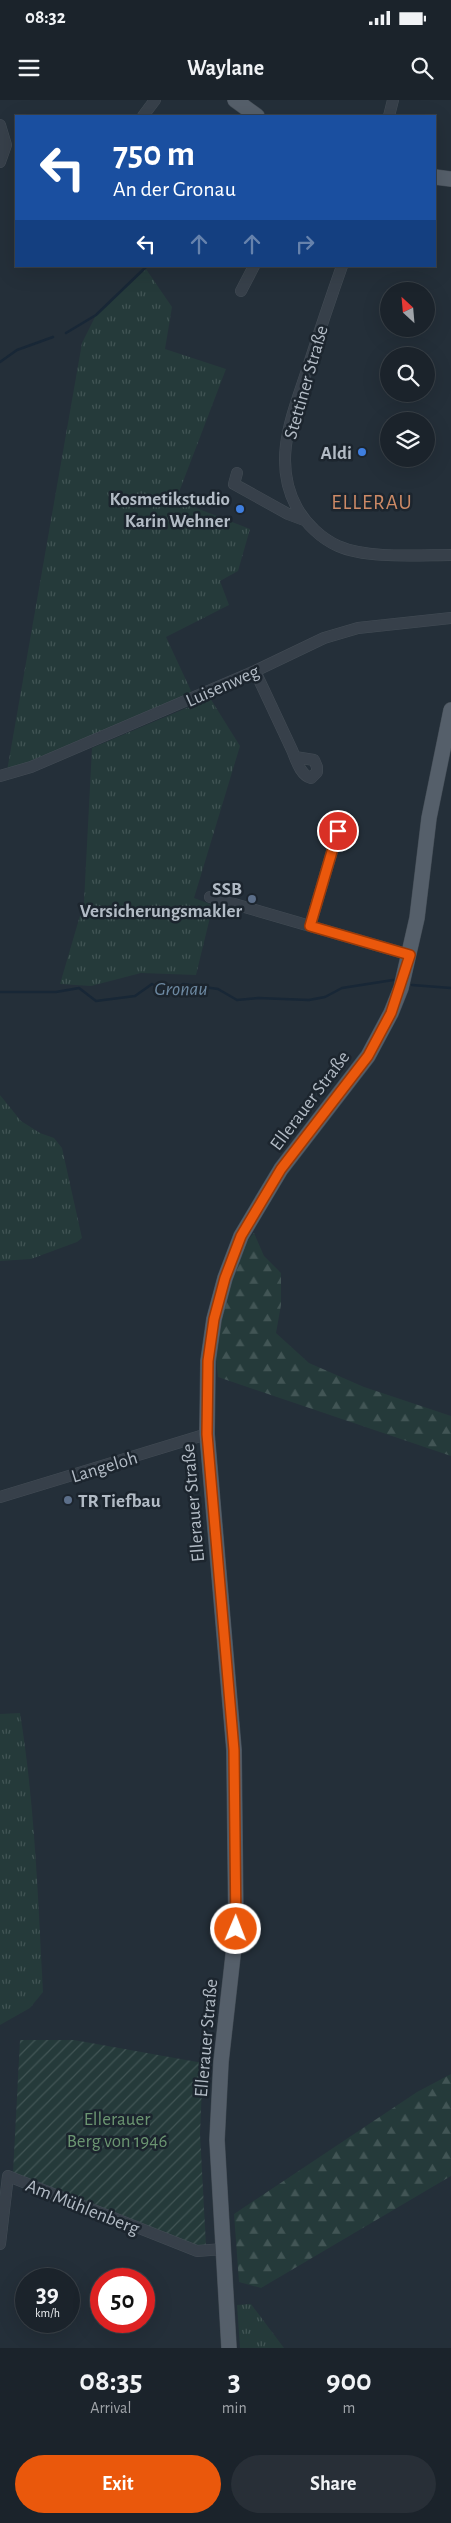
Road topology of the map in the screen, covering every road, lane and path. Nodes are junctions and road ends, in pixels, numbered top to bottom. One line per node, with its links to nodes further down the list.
1 (155, 100): 5 (street)
2 (393, 100): 6 (street)
3 (236, 101): 4 (main road)
4 (254, 114)
5 (144, 115)
6 (389, 115)
7 (0, 125): 8 (street)
8 (0, 162)
9 (436, 177): 10 (main road)
10 (451, 179)
11 (253, 267): 13 (street)
12 (342, 267): 15 (street, Stettiner Straße)
13 (241, 291)
14 (236, 473): 15 (street)
15 (304, 520): 16 (street, Stettiner Straße)
16 (451, 555)
17 (451, 618): 18 (street, Luisenweg)
18 (256, 671): 20 (street); 21 (street, Luisenweg)
19 (451, 710): 25 (main road, Ellerauer Straße)
20 (295, 757)
21 (0, 776)
22 (338, 831): 24 (street)
23 (210, 897): 24 (street)
24 (310, 926): 25 (street)
25 (410, 955): 26 (main road, Ellerauer Straße)
26 (207, 1434): 27 (street, Langeloh); 29 (main road, Ellerauer Straße)
27 (0, 1497)
28 (0, 2244): 29 (street, Am Mühlenberg)
29 (223, 2250): 30 (main road, Ellerauer Straße)
30 (229, 2348)

